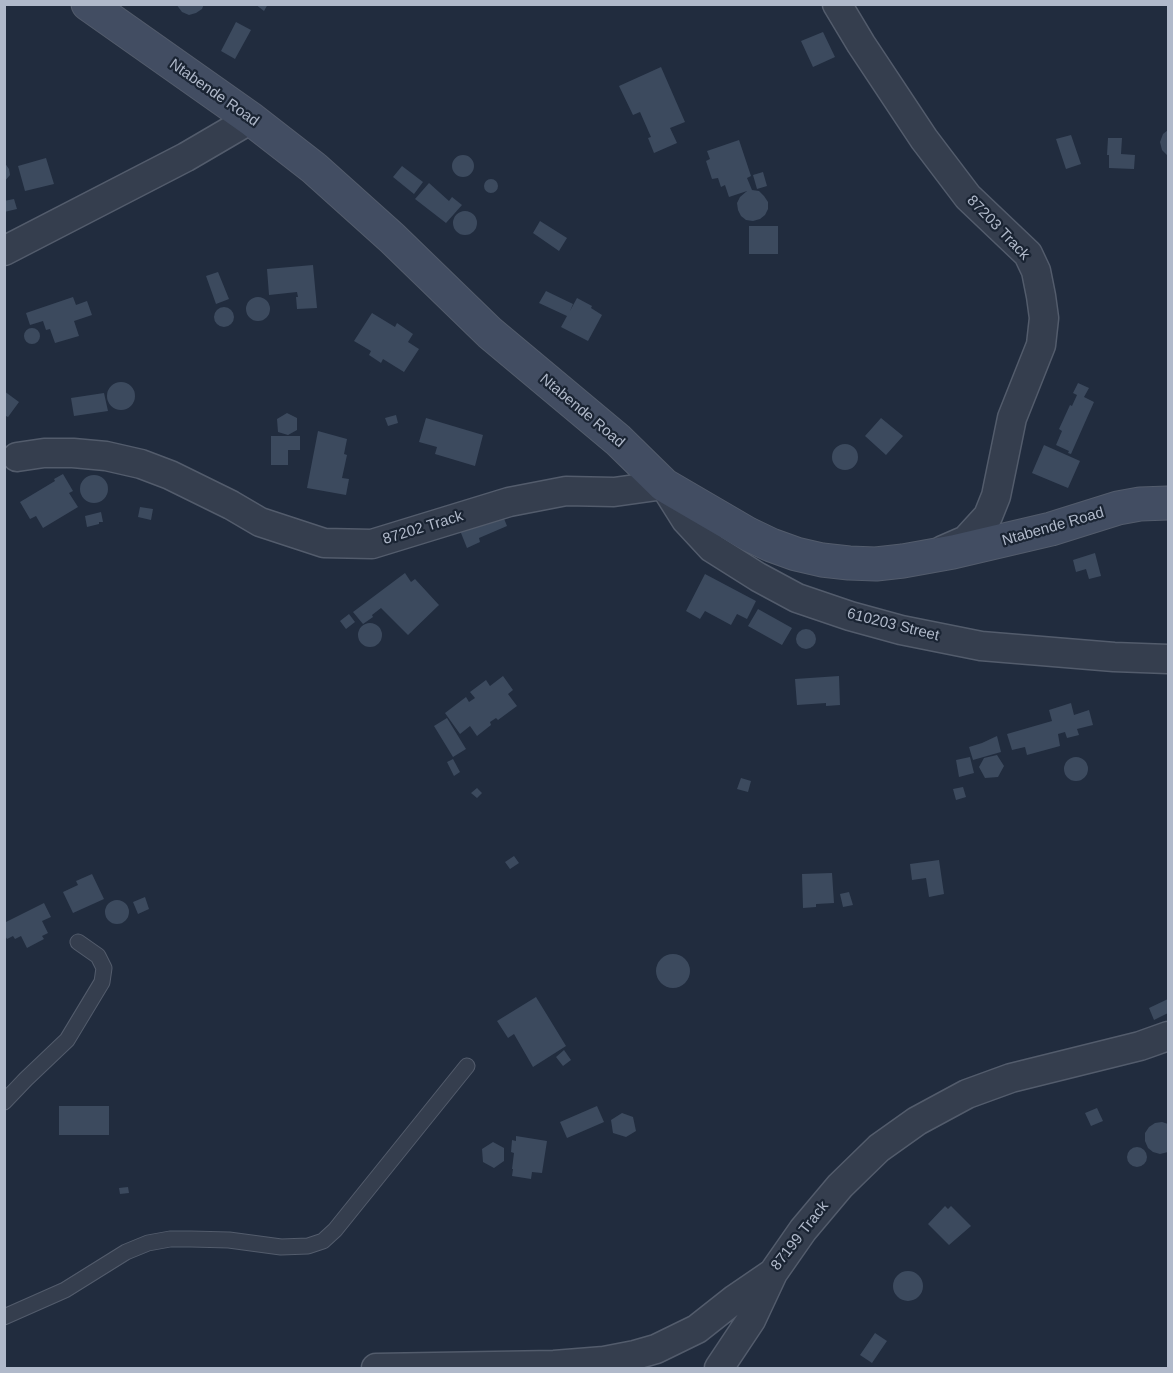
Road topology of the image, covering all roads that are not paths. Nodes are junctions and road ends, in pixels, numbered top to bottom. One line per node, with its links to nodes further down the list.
1 (88, 4): 3 (street, Ntabende Road)
2 (837, 4): 8 (street, 87203 Track)
3 (251, 119): 4 (street); 6 (street, Ntabende Road)
4 (4, 250)
5 (17, 457): 6 (street, 87202 Track)
6 (664, 485): 8 (street, Ntabende Road); 9 (street, 610203 Street)
7 (1168, 503): 8 (street, Ntabende Road)
8 (930, 556)
9 (1168, 659)
10 (78, 942): 13 (lane)
11 (1168, 1036): 14 (street, 87199 Track)
12 (467, 1066): 15 (lane)
13 (4, 1102)
14 (773, 1273): 16 (street, 87199 Track); 17 (street)
15 (4, 1317)
16 (376, 1368)
17 (719, 1368)

